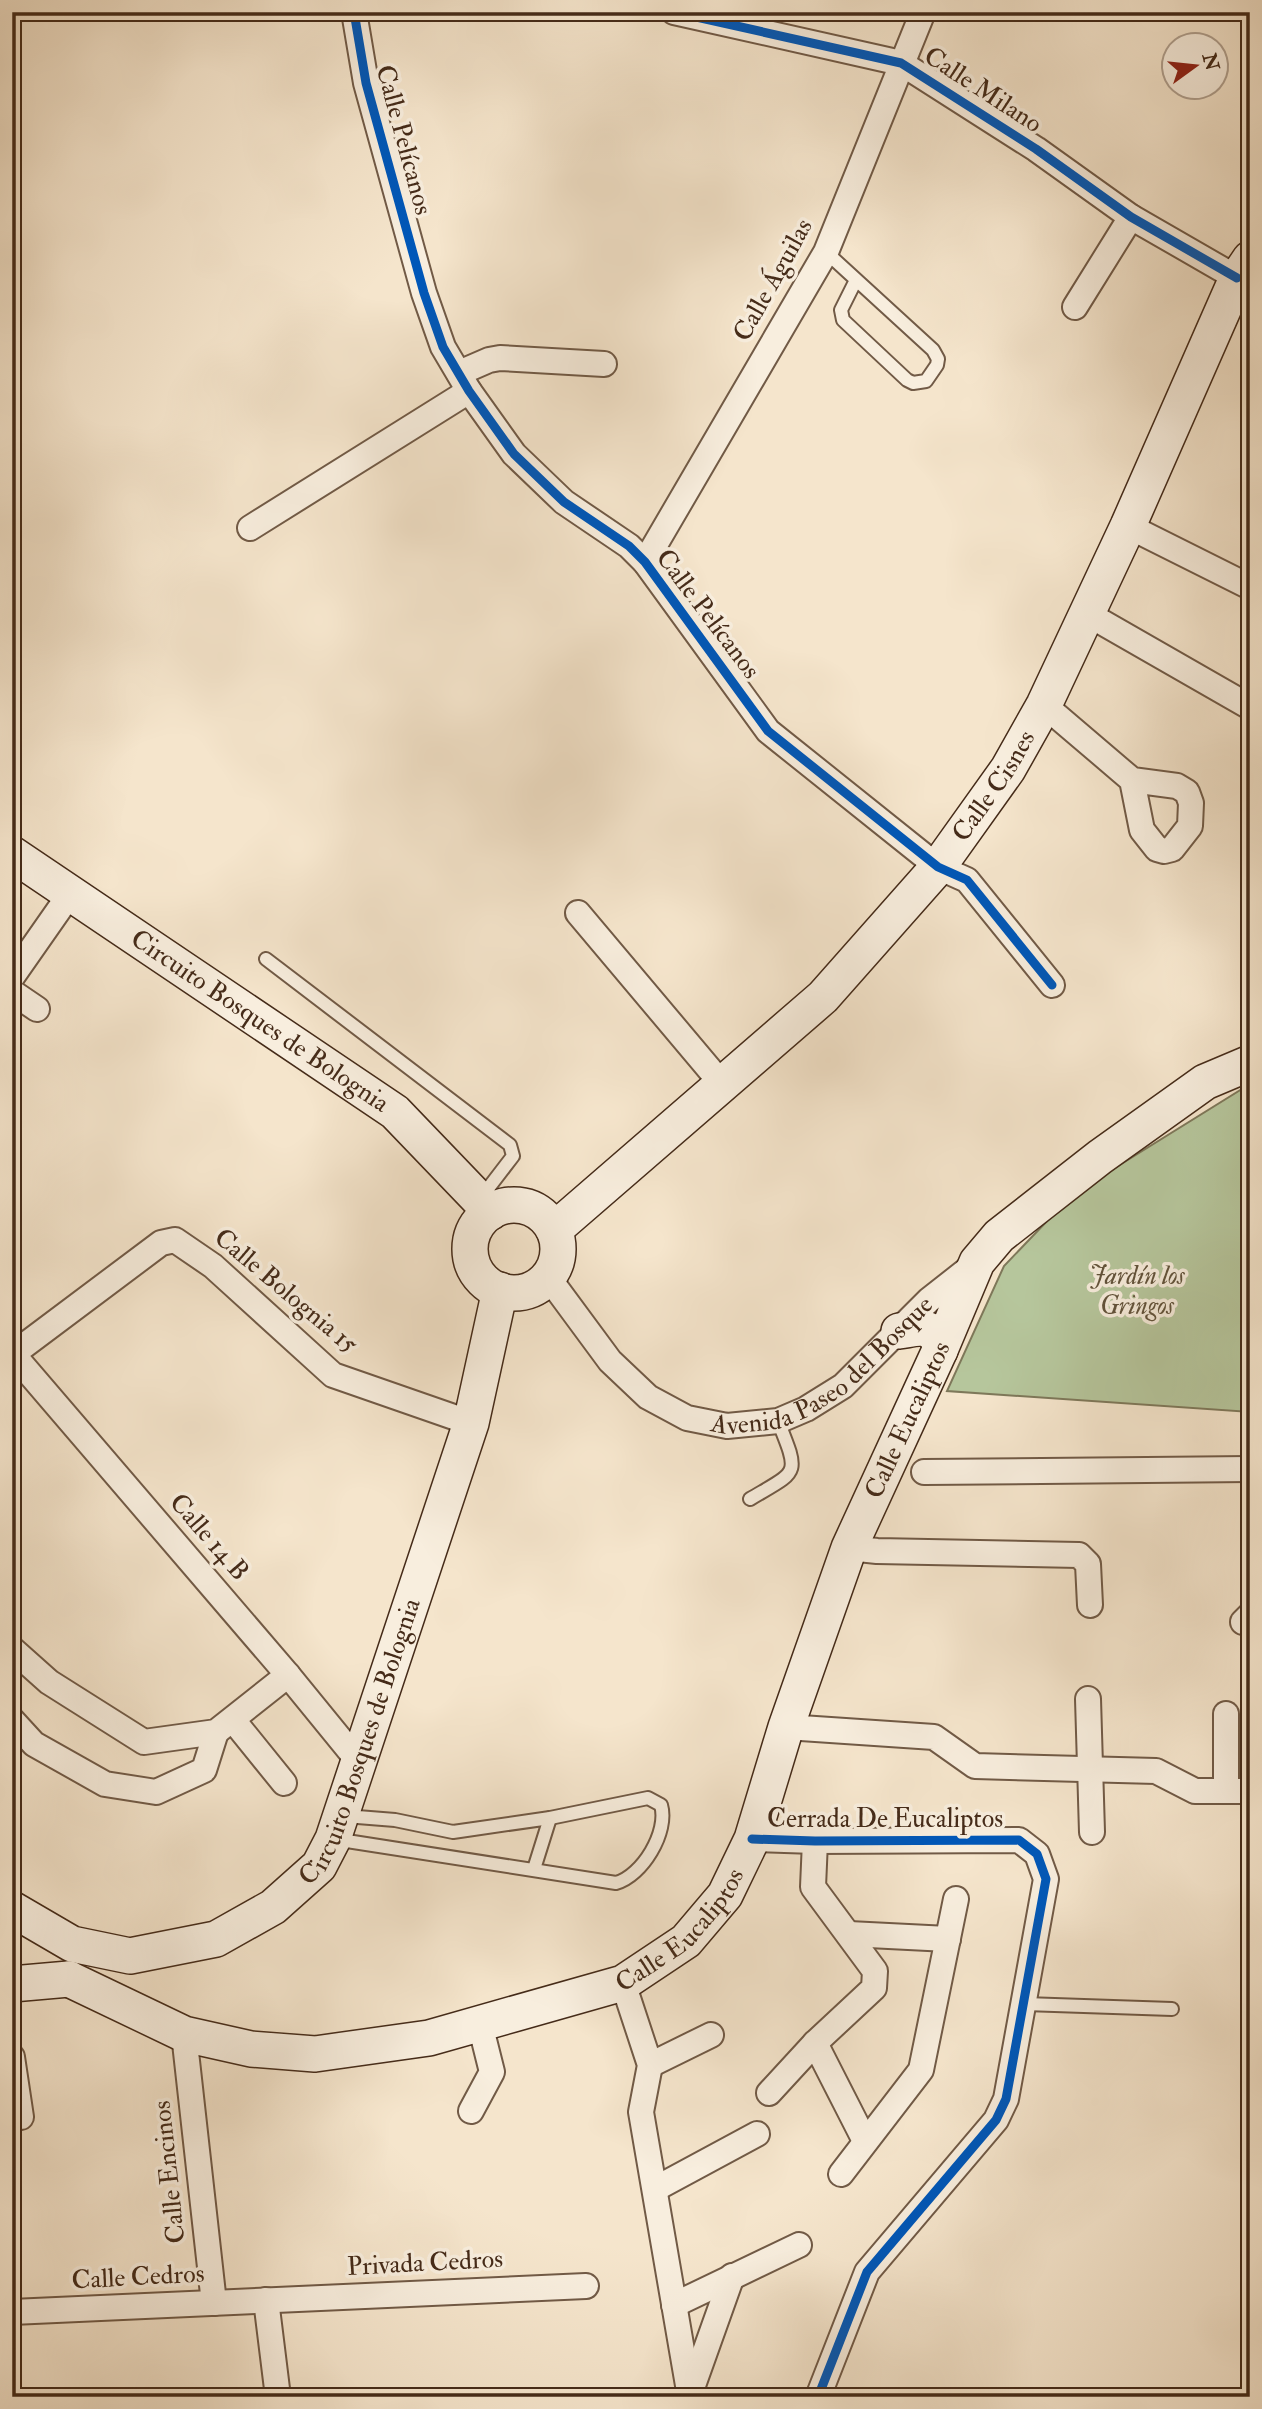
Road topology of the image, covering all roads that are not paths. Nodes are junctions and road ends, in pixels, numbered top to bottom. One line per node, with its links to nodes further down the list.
1 (354, 12): 11 (street, Calle Pelícanos)
2 (674, 12): 4 (street, Calle Milano)
3 (923, 12): 4 (street, Calle Águilas)
4 (901, 63): 5 (street, Calle Milano); 6 (street, Calle Águilas)
5 (1130, 217): 7 (street, Calle Milano); 9 (street)
6 (826, 252): 8 (lane); 14 (street, Calle Águilas)
7 (1244, 268): 12 (main road, Calle Cisnes)
8 (856, 280): 8 (lane)
9 (1075, 307)
10 (604, 364): 11 (street)
11 (464, 382): 13 (street); 14 (street, Calle Pelícanos)
12 (1128, 526): 15 (street); 16 (main road, Calle Cisnes)
13 (250, 528)
14 (645, 562): 21 (street, Calle Pelícanos)
15 (1250, 587)
16 (1086, 613): 17 (main road, Calle Cisnes); 18 (street)
17 (1044, 705): 19 (street); 21 (main road, Calle Cisnes)
18 (1250, 707)
19 (1132, 779)
20 (12, 854): 22 (main road, Circuito Bosques de Bolognia)
21 (938, 867): 26 (street, Calle Pelícanos); 32 (main road, Calle Cisnes)
22 (70, 894): 25 (street); 34 (main road, Circuito Bosques de Bolognia)
23 (578, 913): 32 (street)
24 (266, 960): 34 (lane)
25 (12, 977)
26 (1052, 985)
27 (12, 992): 28 (street)
28 (37, 1009)
29 (1250, 1045): 33 (main road, Avenida Paseo del Bosque)
30 (1250, 1063): 33 (main road)
31 (1250, 1083): 33 (main road, Avenida Paseo del Bosque)
32 (722, 1084): 35 (main road, Calle Cisnes)
33 (1100, 1157): 36 (main road, Avenida Paseo del Bosque)
34 (485, 1205): 35 (main road); 38 (main road)
35 (554, 1230): 37 (main road)
36 (977, 1262): 39 (street, Avenida Paseo del Bosque); 40 (main road, Calle Eucaliptos)
37 (548, 1277): 38 (main road); 42 (street, Avenida Paseo del Bosque)
38 (499, 1290): 43 (main road, Circuito Bosques de Bolognia)
39 (899, 1331): 40 (main road); 42 (street, Avenida Paseo del Bosque)
40 (940, 1350): 47 (main road, Calle Eucaliptos)
41 (13, 1354): 43 (street, Calle Bolognia 15); 50 (street, Calle 14 B)
42 (778, 1421): 46 (lane)
43 (471, 1423): 56 (main road, Circuito Bosques de Bolognia)
44 (1250, 1469): 45 (street)
45 (924, 1472)
46 (750, 1499)
47 (849, 1548): 48 (street); 55 (main road, Calle Eucaliptos)
48 (1090, 1605)
49 (12, 1649): 54 (street)
50 (288, 1675): 54 (street); 56 (street, Calle 14 B)
51 (1088, 1699): 57 (street)
52 (1226, 1714): 59 (street)
53 (12, 1720): 54 (street)
54 (224, 1726): 58 (street)
55 (786, 1727): 57 (street); 63 (main road, Calle Eucaliptos)
56 (359, 1762): 61 (main road, Circuito Bosques de Bolognia)
57 (1090, 1769): 59 (street); 62 (street)
58 (284, 1783)
59 (1238, 1791)
60 (550, 1818): 61 (lane); 65 (lane); 65 (lane)
61 (337, 1827): 65 (lane); 70 (main road, Circuito Bosques de Bolognia)
62 (1092, 1832)
63 (752, 1839): 64 (street, Cerrada De Eucaliptos); 72 (main road, Calle Eucaliptos)
64 (815, 1841): 68 (street); 74 (street, Cerrada De Eucaliptos)
65 (534, 1870)
66 (956, 1899): 69 (street)
67 (12, 1909): 70 (main road, Circuito Bosques de Bolognia)
68 (849, 1934): 69 (street); 79 (street)
69 (948, 1939): 86 (street)
70 (72, 1944): 71 (main road)
71 (69, 1979): 73 (main road); 77 (main road, Calle Eucaliptos)
72 (623, 1983): 76 (main road, Calle Eucaliptos); 81 (street)
73 (12, 1984)
74 (1024, 2004): 75 (lane); 98 (street, Cerrada De Eucaliptos)
75 (1171, 2009)
76 (480, 2024): 77 (main road, Calle Eucaliptos); 83 (street)
77 (184, 2034): 93 (street, Calle Encinos)
78 (711, 2035): 81 (street)
79 (815, 2043): 82 (street); 86 (street)
80 (12, 2057): 84 (street)
81 (650, 2066): 88 (street)
82 (769, 2093)
83 (471, 2112)
84 (22, 2117)
85 (757, 2134): 88 (street)
86 (865, 2141): 87 (street)
87 (841, 2174)
88 (655, 2189): 94 (street)
89 (799, 2245): 90 (street)
90 (732, 2276): 94 (street); 96 (street)
91 (586, 2286): 92 (street, Privada Cedros)
92 (266, 2300): 93 (street, Calle Cedros); 97 (street)
93 (214, 2303): 95 (street, Calle Cedros)
94 (674, 2305): 96 (street)
95 (12, 2312)
96 (690, 2396)
97 (278, 2397)
98 (818, 2397)

